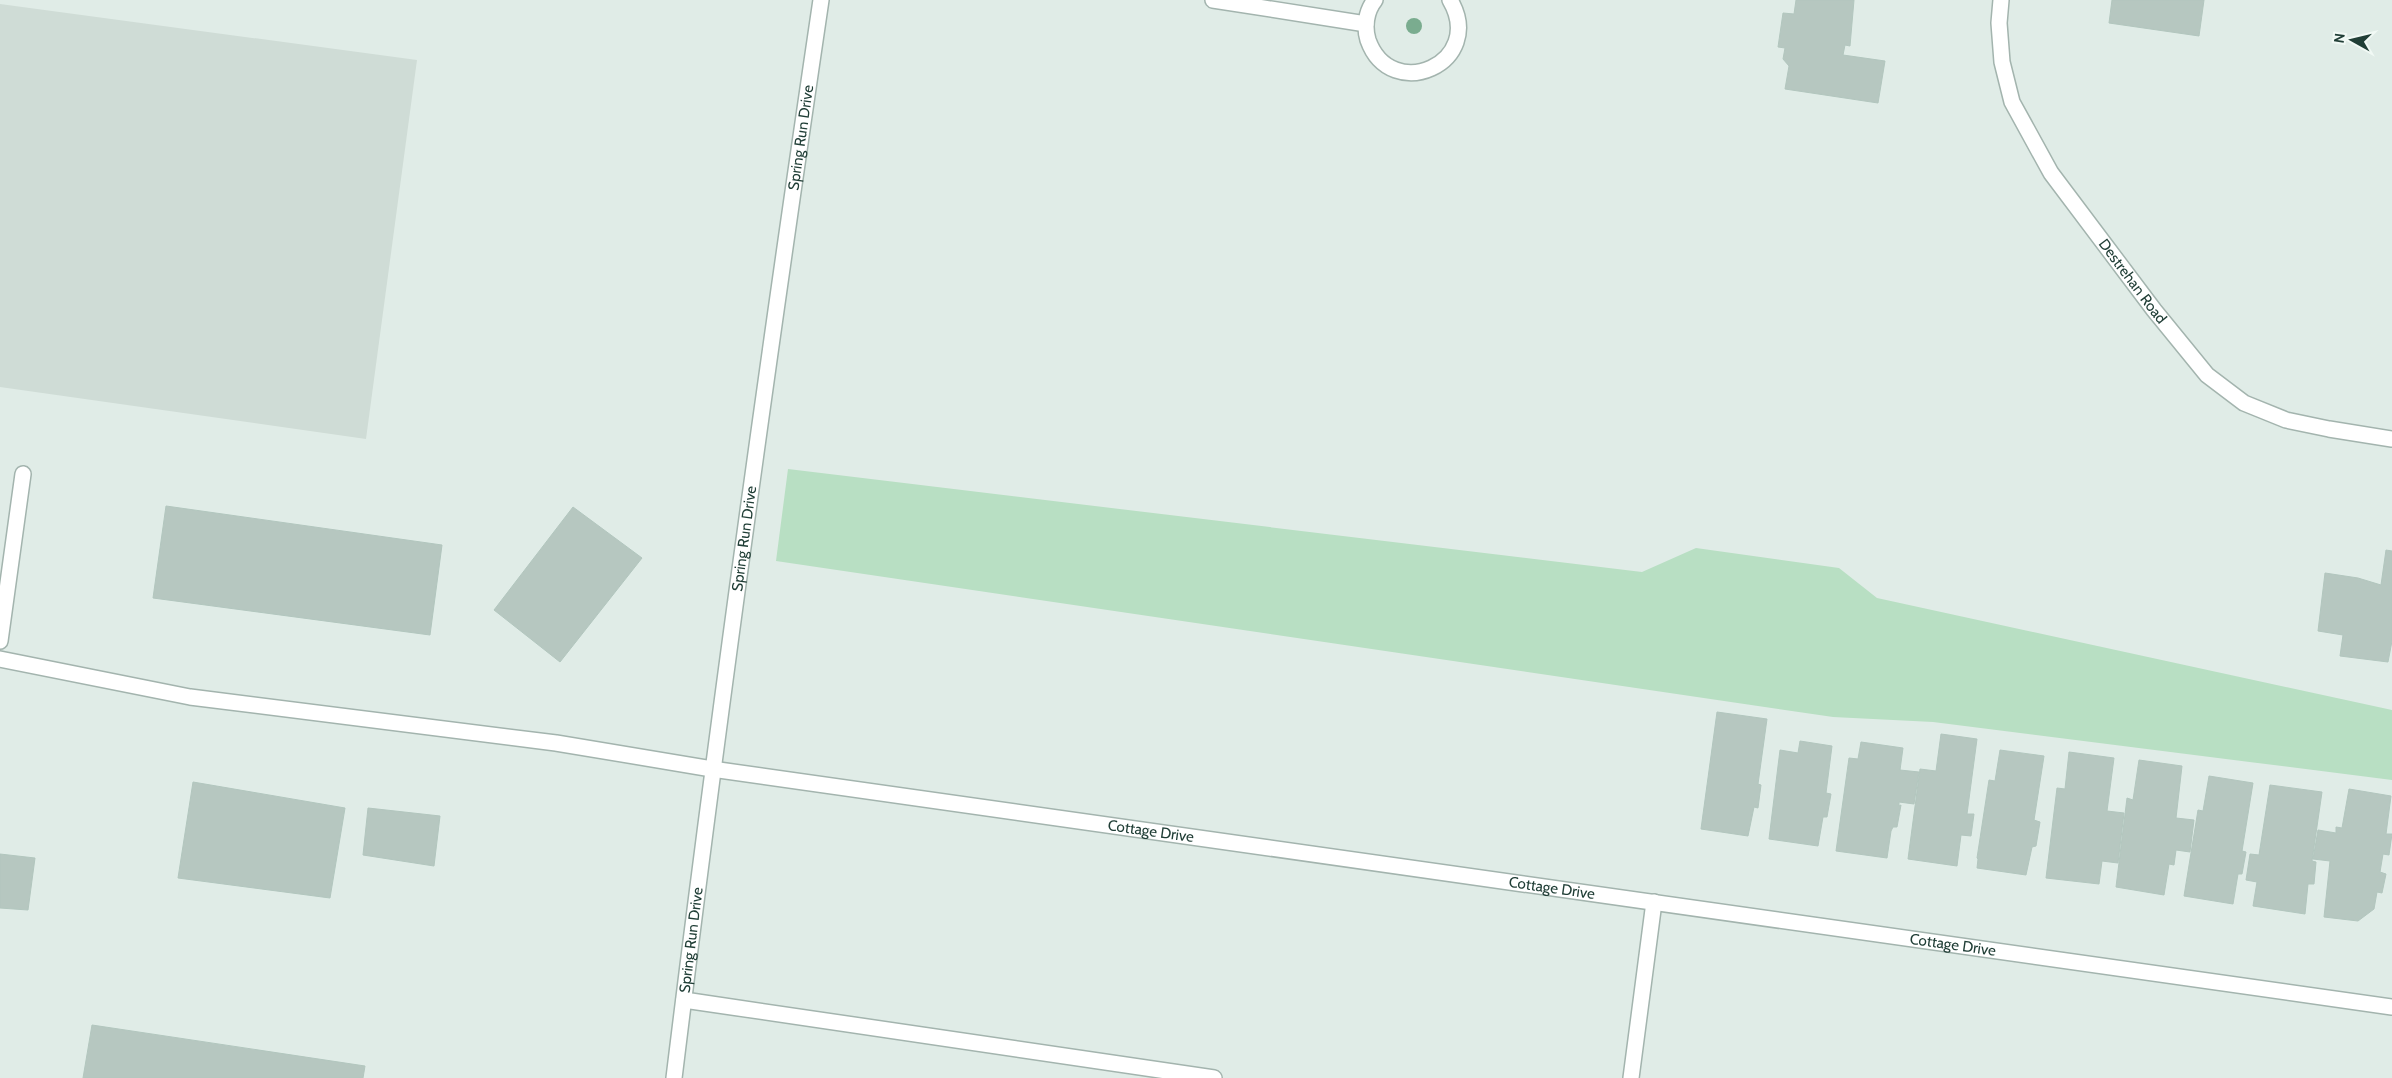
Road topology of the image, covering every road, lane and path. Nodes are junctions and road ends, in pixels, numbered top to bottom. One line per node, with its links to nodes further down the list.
1 (821, 0): 11 (street, Spring Run Drive)
2 (1213, 0): 6 (street)
3 (1375, 0): 6 (street)
4 (1450, 0): 6 (street)
5 (2001, 0): 7 (street, Destrehan Road)
6 (1366, 24)
7 (2392, 439)
8 (23, 474): 9 (street)
9 (0, 641)
10 (0, 659): 11 (street, Cottage Drive)
11 (712, 769): 12 (street, Cottage Drive); 13 (street, Spring Run Drive)
12 (1654, 902): 14 (street, Cottage Drive); 17 (street)
13 (684, 1000): 15 (street, Spring Run Drive); 16 (street)
14 (2392, 1007)
15 (674, 1078)
16 (1214, 1078)
17 (1631, 1078)

